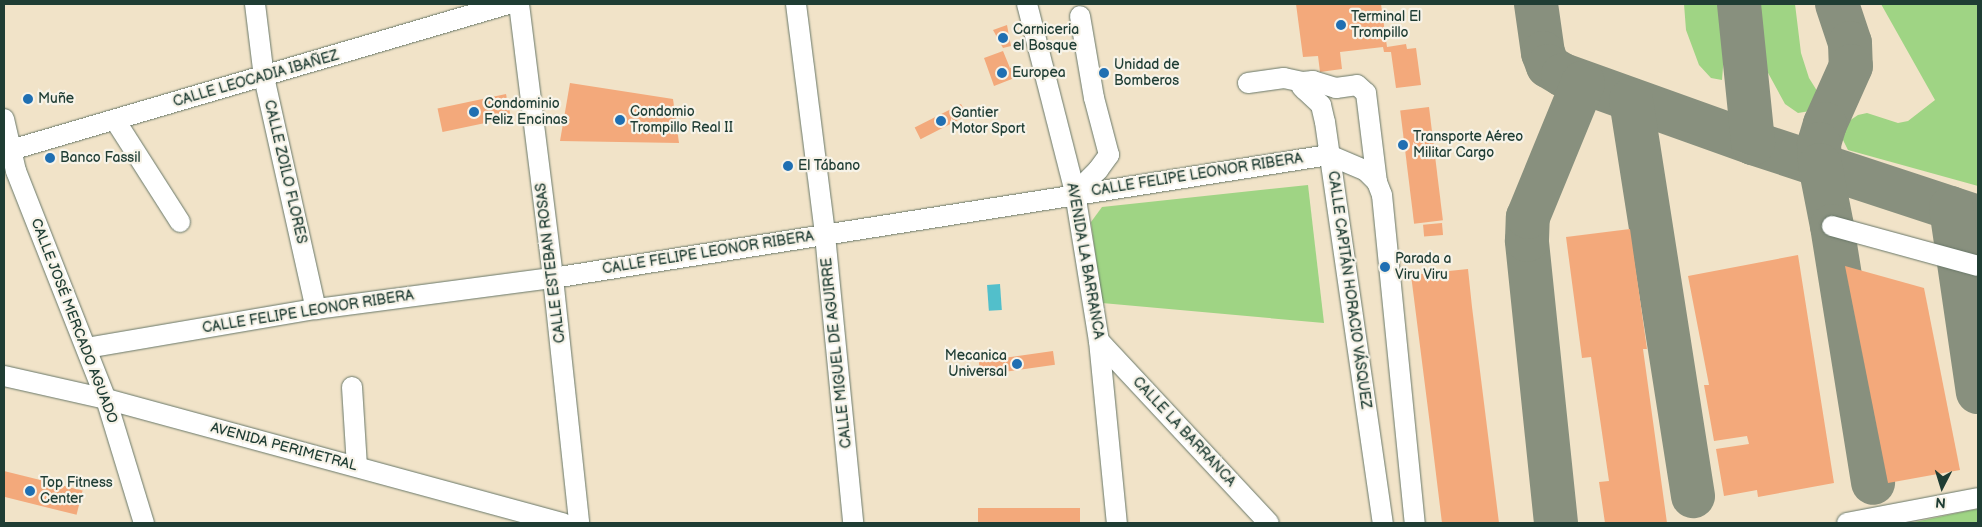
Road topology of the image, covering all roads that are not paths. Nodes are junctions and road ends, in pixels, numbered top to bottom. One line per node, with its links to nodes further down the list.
1 (255, 4): 7 (street, CALLE ZOILO FLORES)
2 (508, 4): 7 (street, CALLE LEOCADIA IBAÑEZ)
3 (519, 4): 20 (street, CALLE ESTEBAN ROSAS)
4 (796, 4): 18 (street, CALLE MIGUEL DE AGUIRRE)
5 (1027, 4): 15 (street, AVENIDA LA BARRANCA)
6 (1080, 16): 15 (street)
7 (264, 77): 11 (street, CALLE LEOCADIA IBAÑEZ); 21 (street, CALLE ZOILO FLORES)
8 (1303, 82): 9 (street); 13 (street); 14 (street)
9 (1248, 83)
10 (4, 119): 12 (street, CALLE JOSÉ MERCADO AGUADO)
11 (115, 120): 12 (street, CALLE LEOCADIA IBAÑEZ); 16 (street)
12 (7, 151): 23 (street, CALLE JOSÉ MERCADO AGUADO)
13 (1329, 155): 14 (street, CALLE CAPITÁN HORACIO VÁSQUEZ); 15 (street, CALLE FELIPE LEONOR RIBERA); 35 (street, CALLE CAPITÁN HORACIO VÁSQUEZ)
14 (1377, 182): 36 (street)
15 (1075, 193): 18 (street, CALLE FELIPE LEONOR RIBERA); 22 (street, AVENIDA LA BARRANCA)
16 (180, 222)
17 (1832, 226): 19 (street)
18 (825, 235): 20 (street, CALLE FELIPE LEONOR RIBERA); 32 (street, CALLE MIGUEL DE AGUIRRE)
19 (1978, 266)
20 (553, 278): 21 (street, CALLE FELIPE LEONOR RIBERA); 31 (street, CALLE ESTEBAN ROSAS)
21 (316, 309): 23 (street, CALLE FELIPE LEONOR RIBERA)
22 (1099, 341): 33 (street, AVENIDA LA BARRANCA); 34 (street, CALLE LA BARRANCA)
23 (86, 348): 26 (street, CALLE JOSÉ MERCADO AGUADO)
24 (4, 376): 26 (street, AVENIDA PERIMETRAL)
25 (352, 387): 27 (street)
26 (106, 399): 27 (street, AVENIDA PERIMETRAL); 29 (street, CALLE JOSÉ MERCADO AGUADO)
27 (357, 466): 30 (street, AVENIDA PERIMETRAL)
28 (1978, 498): 37 (street)
29 (144, 523)
30 (563, 523)
31 (579, 523)
32 (853, 523)
33 (1117, 523)
34 (1269, 523)
35 (1383, 523)
36 (1415, 523)
37 (1847, 523)

